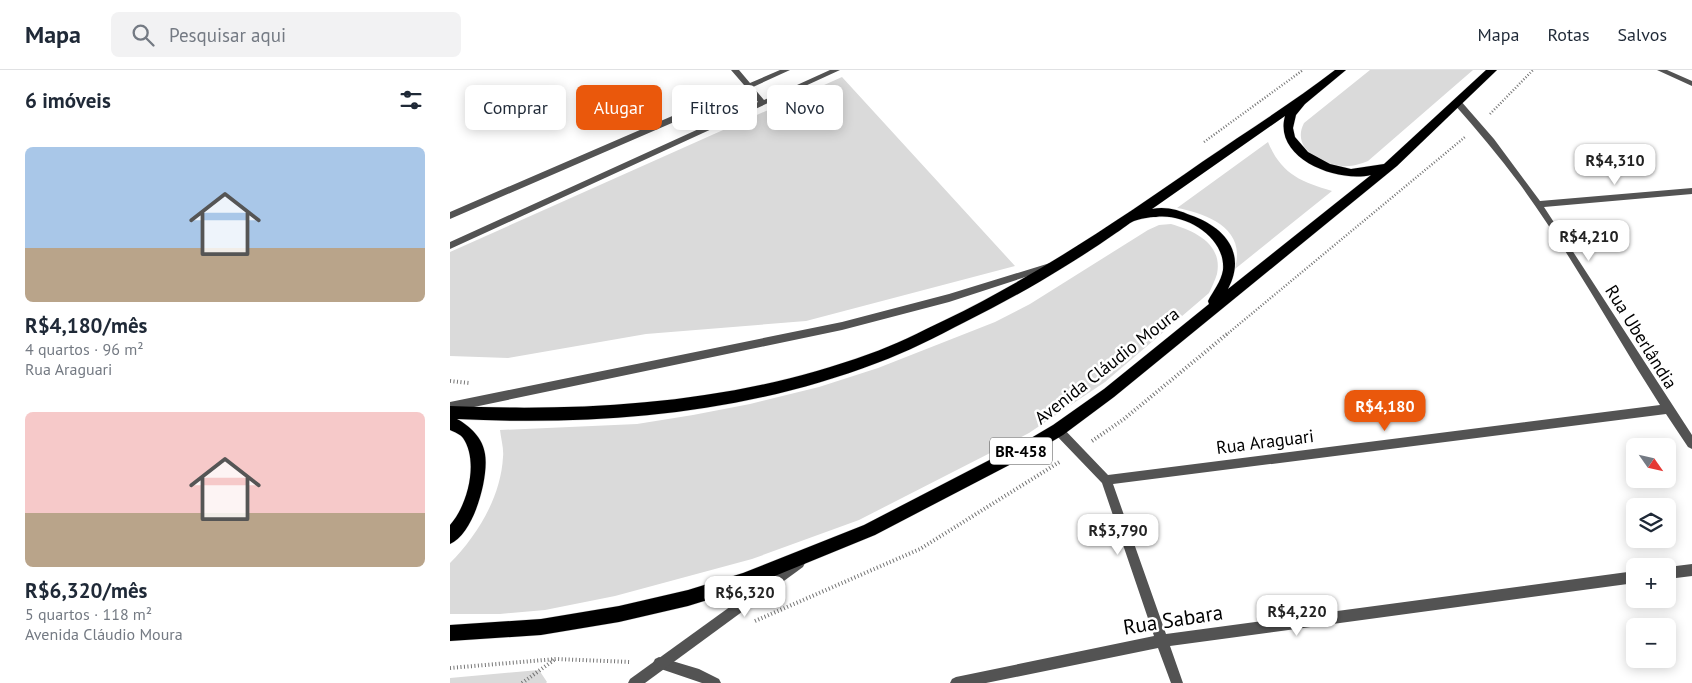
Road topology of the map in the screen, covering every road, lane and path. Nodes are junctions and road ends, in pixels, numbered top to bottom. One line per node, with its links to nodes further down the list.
1 (734, 70): 9 (street)
2 (786, 70): 10 (street)
3 (836, 70): 14 (street)
4 (1303, 70): 16 (path)
5 (1341, 70): 12 (highway)
6 (1492, 70): 13 (highway, Avenida Cláudio Moura / BR-458)
7 (1661, 70): 8 (street)
8 (1692, 84)
9 (747, 85)
10 (750, 85)
11 (757, 96): 14 (street)
12 (1303, 100): 17 (highway); 21 (highway)
13 (1457, 102): 17 (highway, Avenida Cláudio Moura / BR-458); 19 (street, Rua Uberlândia)
14 (763, 103): 22 (street)
15 (672, 119): 20 (street)
16 (1202, 143)
17 (1393, 163): 24 (highway, Avenida Cláudio Moura / BR-458)
18 (1692, 191): 19 (street)
19 (1539, 204): 28 (street, Rua Uberlândia)
20 (450, 216)
21 (1125, 221): 23 (highway); 24 (highway)
22 (450, 246)
23 (1062, 262): 27 (street); 29 (highway)
24 (1208, 310): 31 (highway, Avenida Cláudio Moura / BR-458)
25 (450, 381): 26 (path)
26 (470, 383)
27 (450, 407)
28 (1667, 409): 32 (street, Rua Uberlândia); 33 (street, Rua Araguari)
29 (450, 412)
30 (450, 422): 34 (highway)
31 (1058, 430): 33 (street); 35 (highway, Avenida Cláudio Moura / BR-458)
32 (1692, 444)
33 (1106, 480): 40 (street)
34 (450, 536)
35 (814, 552): 39 (highway, Avenida Cláudio Moura / BR-458); 42 (street)
36 (1692, 570): 37 (street)
37 (1676, 572)
38 (1626, 578): 40 (street, Rua Sabara)
39 (450, 633)
40 (1161, 641): 47 (street, Rua Sabara); 48 (street)
41 (556, 658): 42 (path); 43 (path); 44 (path)
42 (659, 663): 45 (street); 46 (street)
43 (450, 668)
44 (522, 683)
45 (634, 683)
46 (715, 683)
47 (956, 683)
48 (1177, 683)

